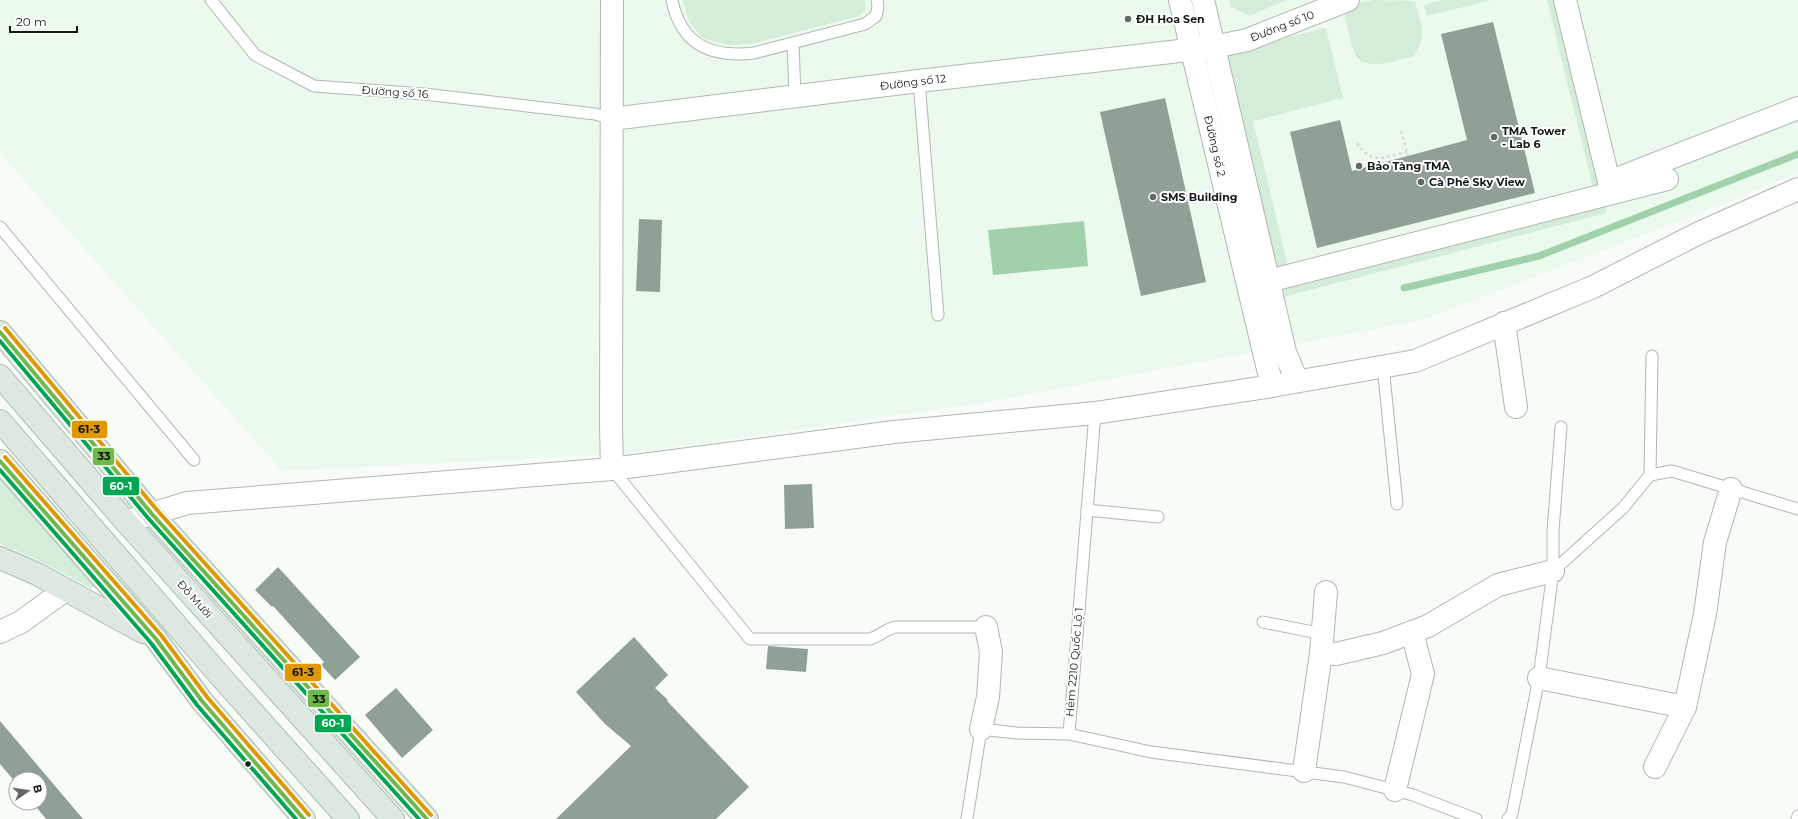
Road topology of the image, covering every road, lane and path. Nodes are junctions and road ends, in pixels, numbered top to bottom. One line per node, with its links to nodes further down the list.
1 (210, 0): 15 (lane, Đường số 16)
2 (612, 0): 15 (street)
3 (672, 0): 9 (lane)
4 (876, 0): 9 (lane)
5 (1180, 0): 11 (street, Đường số 2)
6 (1203, 0): 10 (street, Đường số 2)
7 (1348, 0): 10 (street, Đường số 10)
8 (1565, 0): 14 (street)
9 (793, 43): 13 (lane)
10 (1214, 47): 11 (street, Đường số 12); 23 (street, Đường số 2)
11 (1192, 50): 12 (street, Đường số 12); 24 (street, Đường số 2)
12 (919, 81): 13 (street, Đường số 12); 25 (lane)
13 (795, 97): 15 (street, Đường số 12)
14 (1798, 108)
15 (612, 119): 39 (street)
16 (1401, 131): 18 (path)
17 (1357, 143): 18 (path)
18 (1407, 152): 19 (path)
19 (1408, 156)
20 (1667, 179): 23 (street)
21 (1798, 189): 26 (street)
22 (0, 227): 37 (lane)
23 (1270, 281): 24 (street); 31 (street, Đường số 2)
24 (1249, 286): 32 (street, Đường số 2)
25 (938, 315)
26 (1504, 324): 29 (street); 33 (street)
27 (0, 332): 45 (highway)
28 (1652, 356): 40 (lane)
29 (1383, 366): 31 (street); 42 (lane)
30 (0, 376): 47 (highway, Đỗ Mười)
31 (1297, 382): 32 (street)
32 (1272, 386): 34 (street)
33 (1516, 407)
34 (1095, 413): 39 (street); 44 (lane, Hẻm 2210 Quốc Lộ 1)
35 (0, 421): 58 (highway)
36 (1561, 427): 49 (lane)
37 (194, 460)
38 (0, 461): 56 (highway)
39 (612, 469): 45 (street); 53 (lane)
40 (1650, 475): 41 (lane); 49 (lane)
41 (1731, 489): 43 (lane); 60 (street)
42 (1397, 504)
43 (1798, 509)
44 (1087, 510): 46 (lane); 62 (lane, Hẻm 2210 Quốc Lộ 1)
45 (152, 514): 47 (street); 70 (highway)
46 (1158, 517)
47 (126, 522): 69 (highway, Đỗ Mười)
48 (0, 558): 50 (highway)
49 (1553, 571): 55 (street); 59 (lane)
50 (65, 590): 54 (street); 56 (highway)
51 (1326, 592): 57 (street)
52 (1263, 622): 57 (lane)
53 (986, 627): 61 (street)
54 (0, 632)
55 (1412, 632): 57 (street); 65 (street)
56 (156, 639): 58 (highway); 67 (highway)
57 (1322, 644): 64 (street)
58 (222, 678): 68 (highway)
59 (1539, 678): 60 (street); 73 (lane)
60 (1684, 708): 63 (street)
61 (982, 729): 62 (lane); 71 (lane)
62 (1068, 734): 64 (lane)
63 (1656, 767)
64 (1304, 771): 65 (lane)
65 (1396, 790): 72 (lane)
66 (1798, 816): 74 (lane)
67 (304, 819)
68 (348, 819)
69 (393, 819)
70 (427, 819)
71 (967, 819)
72 (1476, 819)
73 (1508, 819)
74 (1797, 819)

